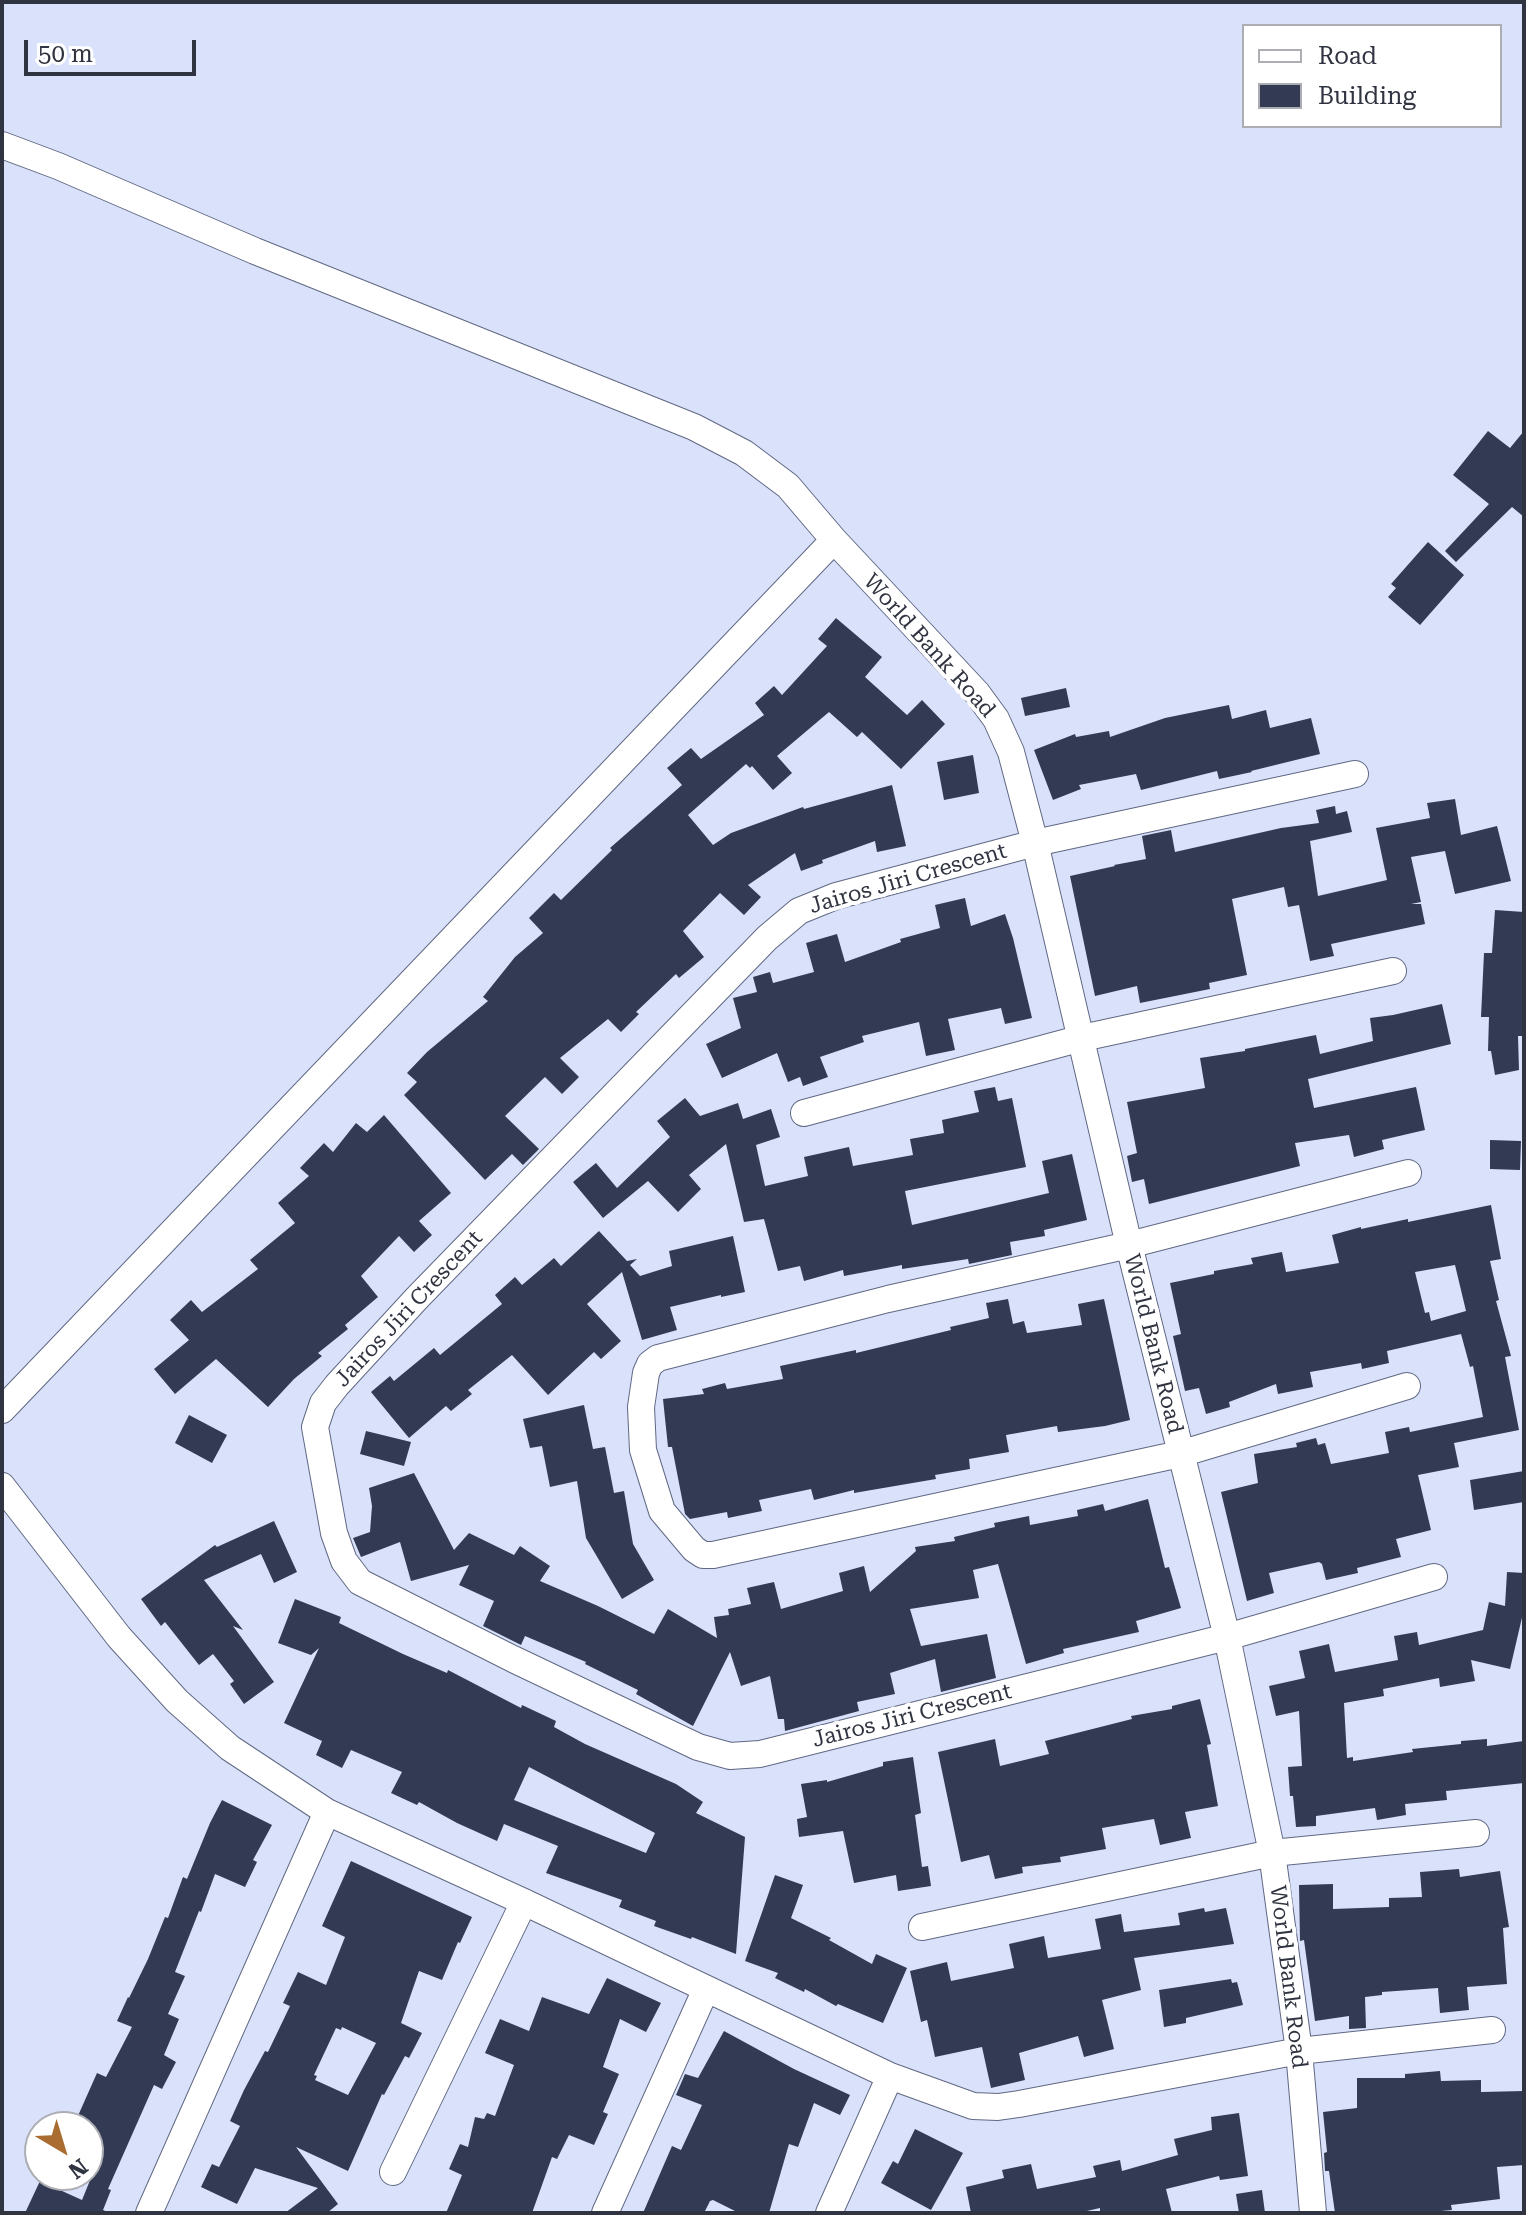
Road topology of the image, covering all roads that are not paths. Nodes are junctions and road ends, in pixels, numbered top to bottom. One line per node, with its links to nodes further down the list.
1 (2, 145): 2 (street, World Bank Road)
2 (834, 540): 4 (street, World Bank Road); 11 (street)
3 (1355, 774): 4 (street, Jairos Jiri Crescent)
4 (1035, 843): 6 (street, World Bank Road); 15 (street, Jairos Jiri Crescent)
5 (1393, 971): 6 (street)
6 (1082, 1038): 7 (street); 9 (street, World Bank Road)
7 (804, 1113)
8 (1408, 1173): 9 (street)
9 (1129, 1245): 12 (street, World Bank Road); 12 (street)
10 (1407, 1386): 12 (street)
11 (2, 1410)
12 (1180, 1454): 15 (street, World Bank Road)
13 (2, 1486): 16 (street)
14 (1434, 1577): 15 (street, Jairos Jiri Crescent)
15 (1227, 1637): 18 (street, World Bank Road)
16 (327, 1812): 19 (street); 26 (street)
17 (1476, 1833): 18 (street)
18 (1272, 1853): 20 (street); 23 (street, World Bank Road)
19 (524, 1902): 21 (street); 25 (street)
20 (922, 1927)
21 (706, 1989): 24 (street); 27 (street)
22 (1492, 2030): 23 (street)
23 (1299, 2051): 24 (street); 29 (street, World Bank Road)
24 (890, 2076): 28 (street)
25 (393, 2172)
26 (149, 2213)
27 (605, 2213)
28 (829, 2213)
29 (1313, 2213)

